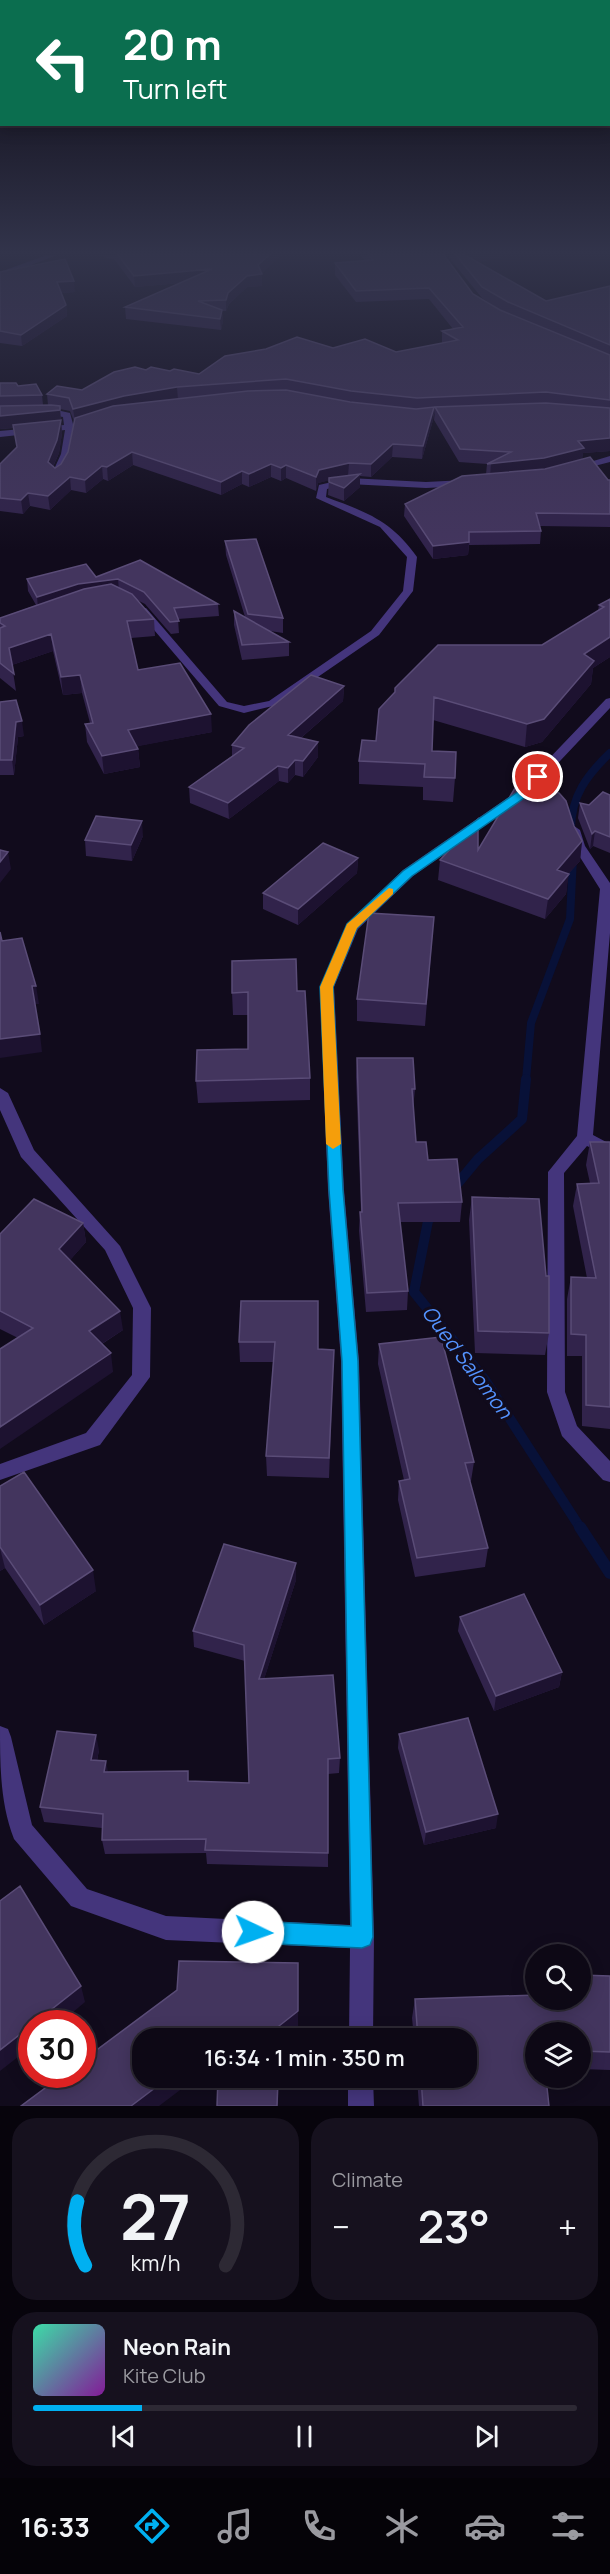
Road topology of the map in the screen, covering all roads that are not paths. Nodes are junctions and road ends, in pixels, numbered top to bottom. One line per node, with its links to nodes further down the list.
1 (0, 414): 3 (street)
2 (102, 418): 3 (street)
3 (70, 427): 4 (street); 7 (street)
4 (0, 434)
5 (610, 459): 6 (street)
6 (563, 471)
7 (56, 476)
8 (479, 483): 9 (street)
9 (131, 603)
10 (610, 701): 18 (street)
11 (571, 819): 13 (street)
12 (0, 1093): 15 (street)
13 (585, 1138): 14 (street); 16 (street)
14 (610, 1151)
15 (0, 1472)
16 (610, 1474)
17 (0, 1737): 18 (street)
18 (362, 1937): 19 (street)
19 (361, 2028)
20 (361, 2088): 21 (street)
21 (361, 2106)

